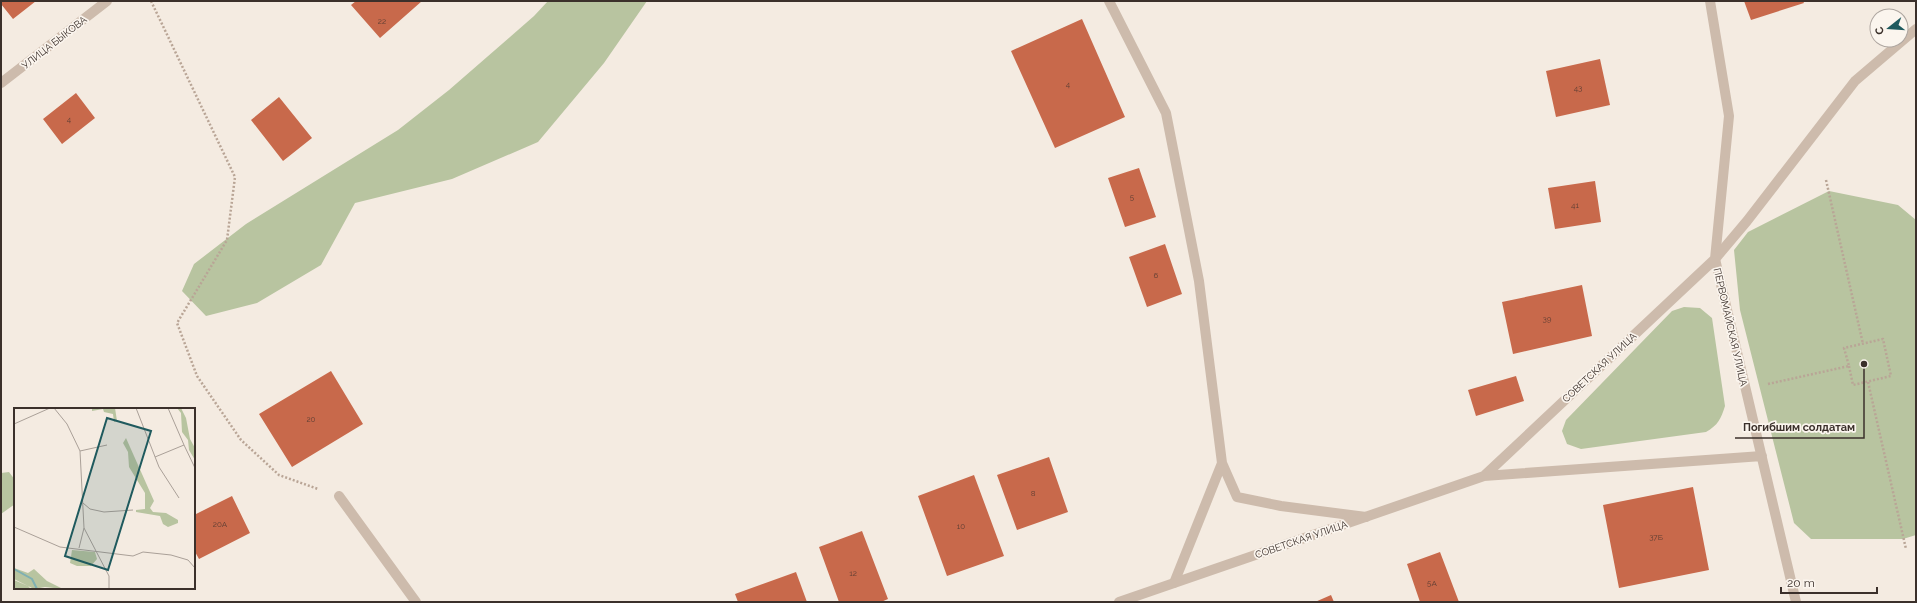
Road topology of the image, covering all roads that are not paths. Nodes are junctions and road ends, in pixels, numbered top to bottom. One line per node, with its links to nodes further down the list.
1 (107, 1): 5 (street, УЛИЦА БЫКОВА)
2 (1109, 1): 8 (street)
3 (1710, 1): 6 (street, ПЕРВОМАЙСКАЯ УЛИЦА)
4 (1916, 29): 6 (street, СОВЕТСКАЯ УЛИЦА)
5 (1, 83)
6 (1715, 259): 7 (street, ПЕРВОМАЙСКАЯ УЛИЦА); 9 (street, СОВЕТСКАЯ УЛИЦА)
7 (1762, 456): 9 (street, СОВЕТСКАЯ УЛИЦА); 15 (street, ПЕРВОМАЙСКАЯ УЛИЦА)
8 (1222, 463): 11 (street); 12 (street)
9 (1484, 476): 11 (street, СОВЕТСКАЯ УЛИЦА)
10 (340, 496): 13 (street)
11 (1366, 517): 12 (street, СОВЕТСКАЯ УЛИЦА)
12 (1174, 583): 14 (street, СОВЕТСКАЯ УЛИЦА)
13 (416, 602)
14 (1119, 602)
15 (1796, 602)

